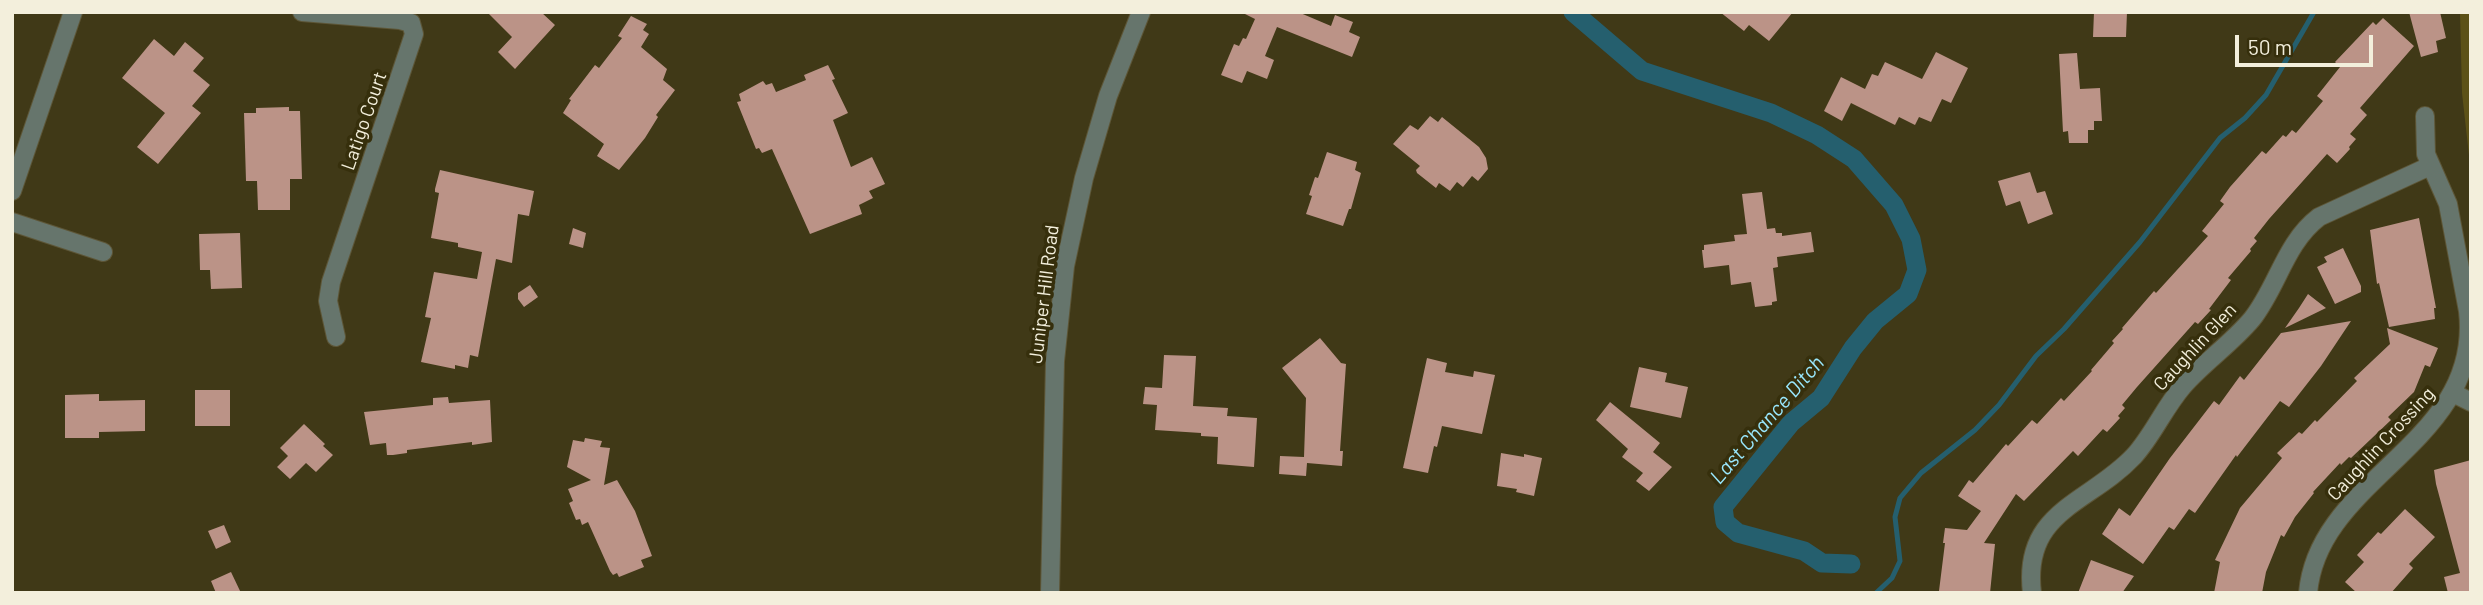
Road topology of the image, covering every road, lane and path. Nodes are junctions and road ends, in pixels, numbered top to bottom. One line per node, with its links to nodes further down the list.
1 (73, 12): 6 (street)
2 (302, 12): 9 (street, Latigo Court)
3 (1141, 12): 11 (street, Juniper Hill Road)
4 (2426, 116): 5 (street, Caughlin Crossing)
5 (2430, 166): 10 (street, Caughlin Crossing); 12 (street, Caughlin Glen)
6 (12, 191)
7 (12, 222): 8 (street)
8 (103, 252)
9 (336, 337)
10 (2463, 398): 13 (street, Caughlin Crossing)
11 (1050, 593)
12 (2032, 593)
13 (2308, 593)

